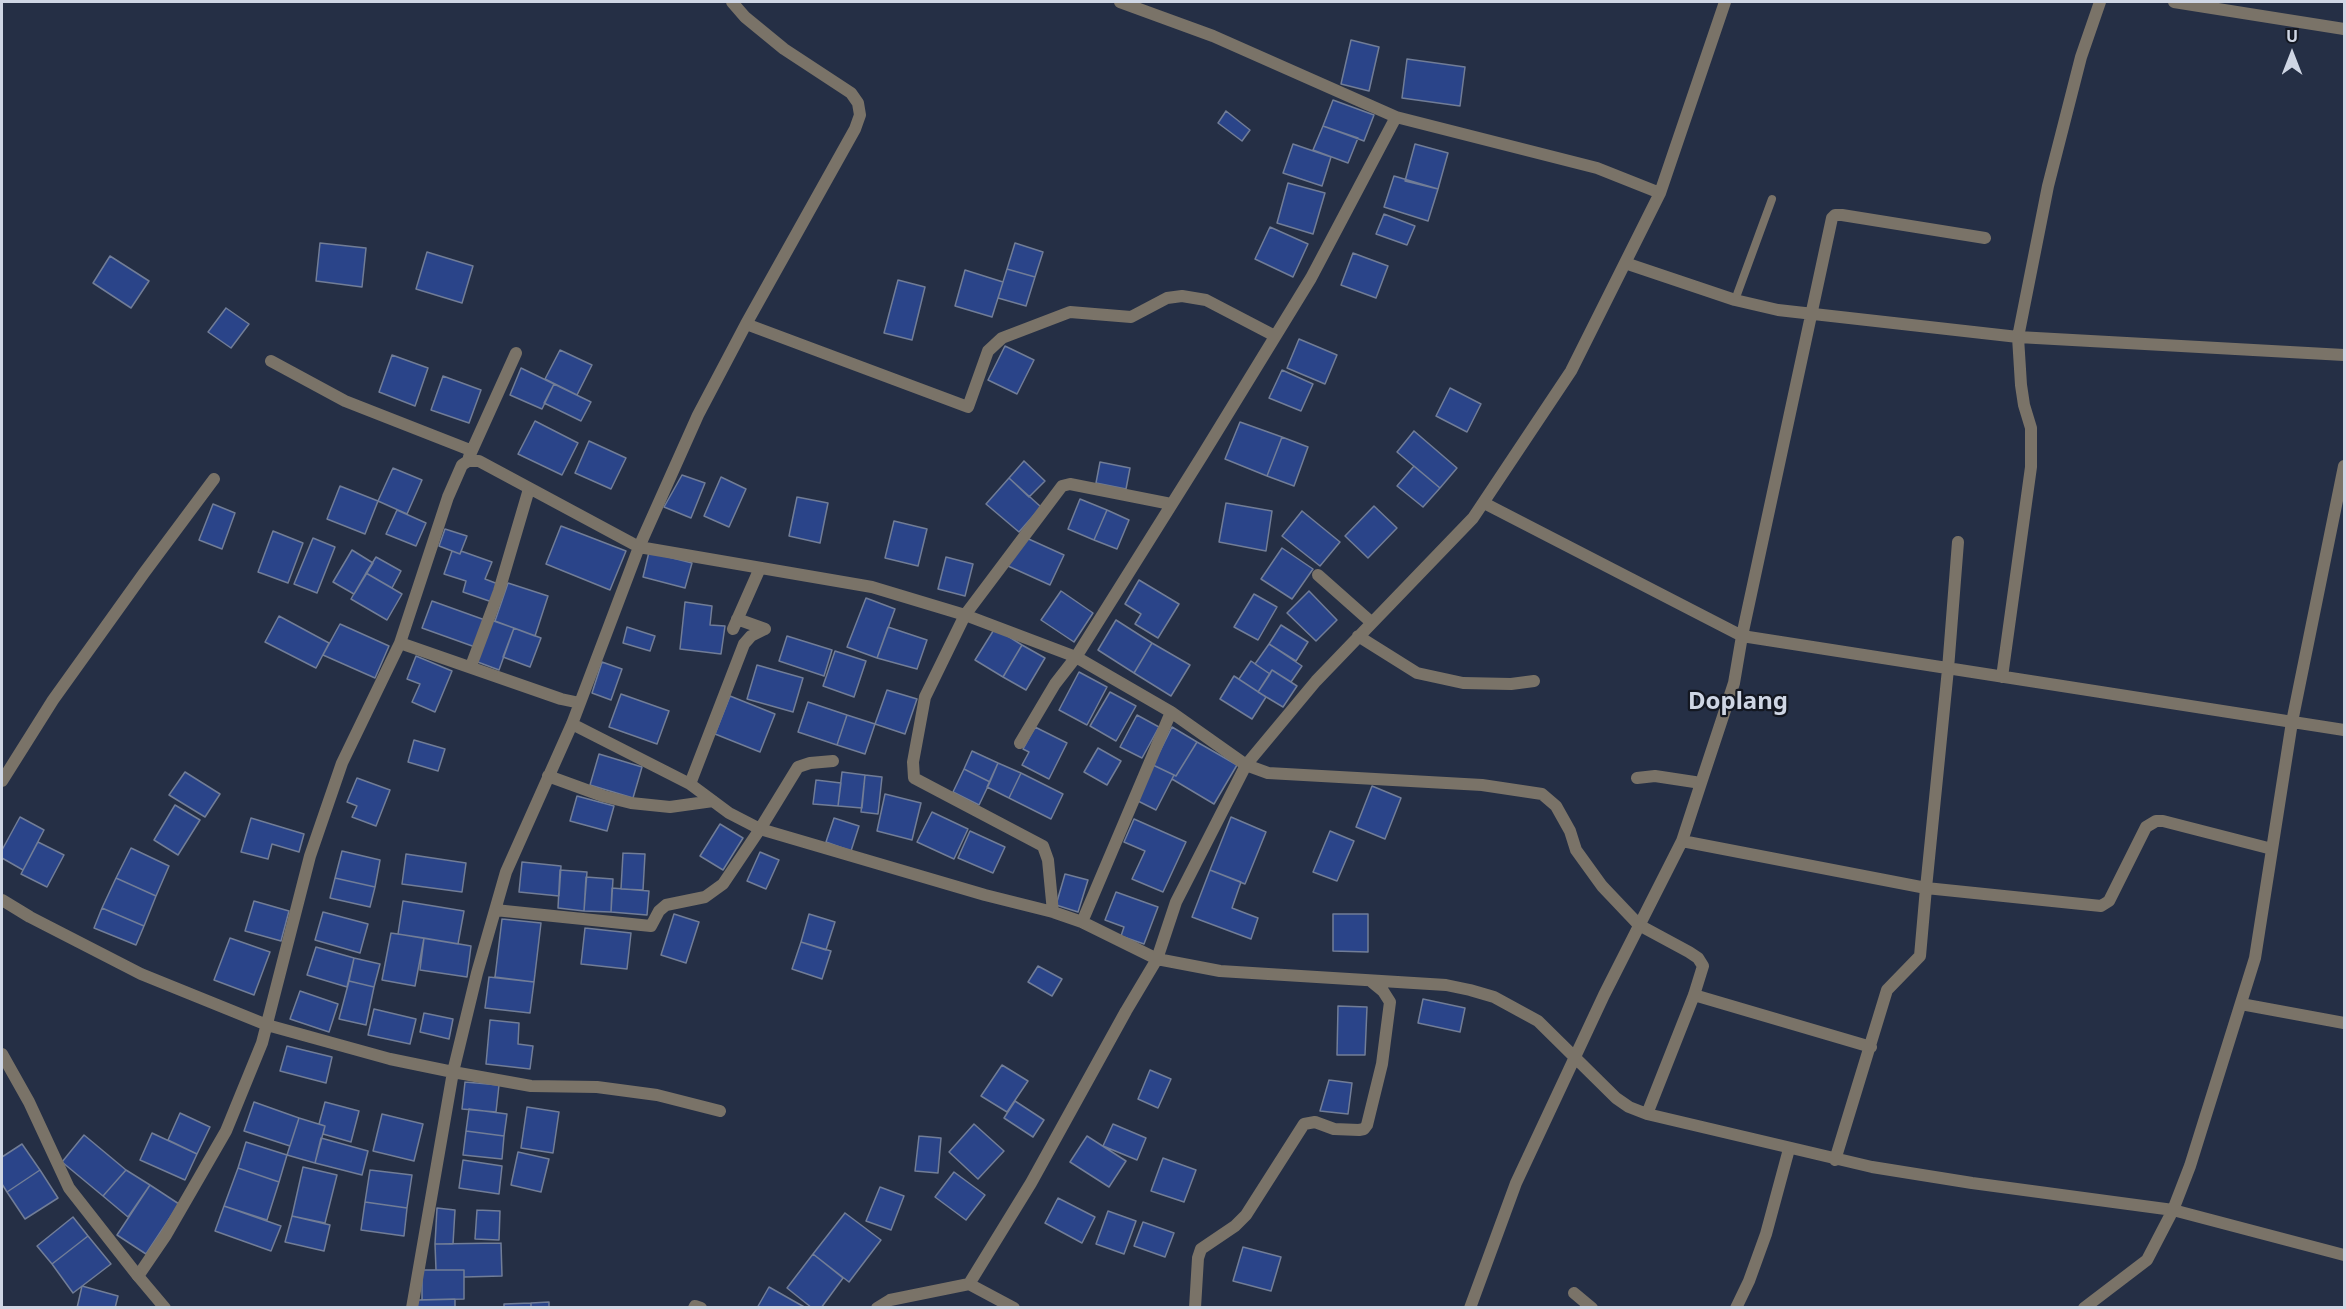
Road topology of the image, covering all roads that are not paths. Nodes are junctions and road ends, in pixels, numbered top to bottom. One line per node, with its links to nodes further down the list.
1 (732, 2): 14 (street)
2 (1120, 2): 7 (street)
3 (1725, 2): 8 (street)
4 (2100, 2): 16 (street)
5 (2174, 2): 6 (street)
6 (2344, 29)
7 (1396, 117): 8 (street); 15 (street)
8 (1660, 193): 11 (street)
9 (1772, 199): 12 (lane)
10 (1985, 238): 13 (street)
11 (1625, 263): 12 (street); 24 (street)
12 (1735, 300): 13 (street)
13 (1810, 314): 16 (street); 33 (street)
14 (746, 324): 15 (street); 27 (street)
15 (1275, 336): 25 (street)
16 (2018, 337): 18 (street); 38 (street)
17 (516, 352): 20 (street)
18 (2344, 355)
19 (271, 361): 20 (street)
20 (469, 456): 23 (street); 34 (street)
21 (2344, 466): 42 (street)
22 (214, 479): 50 (street)
23 (529, 489): 27 (street); 36 (street)
24 (1484, 503): 31 (street); 33 (street)
25 (1171, 504): 30 (street); 35 (street)
26 (1958, 542): 37 (street)
27 (639, 547): 28 (street); 40 (street)
28 (760, 568): 30 (street); 52 (street)
29 (1318, 575): 31 (street)
30 (965, 615): 35 (street); 60 (street)
31 (1371, 622): 32 (street)
32 (1358, 636): 39 (street); 47 (street)
33 (1742, 636): 37 (street); 51 (street)
34 (400, 643): 36 (street); 68 (street)
35 (1071, 656): 41 (street); 45 (street)
36 (471, 666): 40 (street)
37 (1948, 669): 38 (street); 57 (street)
38 (2002, 677): 42 (street)
39 (1534, 681)
40 (580, 703): 43 (street)
41 (1171, 712): 47 (street); 61 (street)
42 (2292, 722): 44 (street); 56 (street)
43 (572, 724): 48 (street); 52 (street)
44 (2344, 730)
45 (1020, 743)
46 (833, 761): 54 (street)
47 (1246, 765): 62 (street); 63 (street)
48 (548, 776): 53 (street); 59 (street)
49 (1637, 778): 51 (street)
50 (2, 781)
51 (1701, 783): 55 (street)
52 (690, 784): 53 (street)
53 (713, 801): 54 (street)
54 (760, 829): 59 (street); 60 (street)
55 (1682, 841): 57 (street); 62 (street)
56 (2272, 849): 57 (street); 66 (street)
57 (1926, 888): 69 (street)
58 (2, 900): 68 (street)
59 (495, 910): 72 (street)
60 (1053, 912): 61 (street)
61 (1082, 922): 63 (street)
62 (1639, 925): 65 (street); 71 (street)
63 (1157, 959): 64 (street); 80 (street)
64 (1371, 982): 71 (street); 88 (street)
65 (1694, 995): 69 (street); 74 (street)
66 (2241, 1004): 67 (street); 77 (street)
67 (2344, 1023)
68 (267, 1025): 72 (street); 79 (street)
69 (1871, 1047): 76 (street)
70 (2, 1054): 79 (street)
71 (1574, 1058): 74 (street); 89 (street)
72 (453, 1072): 73 (street); 83 (street)
73 (720, 1111)
74 (1647, 1114): 75 (street)
75 (1789, 1149): 76 (street); 91 (street)
76 (1835, 1160): 77 (street)
77 (2173, 1210): 78 (street); 92 (street)
78 (2344, 1255)
79 (138, 1276): 82 (street)
80 (969, 1284): 86 (street); 87 (street)
81 (1574, 1293): 90 (street)
82 (165, 1308)
83 (412, 1308)
84 (694, 1308): 85 (street)
85 (701, 1308)
86 (877, 1308)
87 (1014, 1308)
88 (1196, 1308)
89 (1470, 1308)
90 (1592, 1308)
91 (1736, 1308)
92 (2084, 1308)

